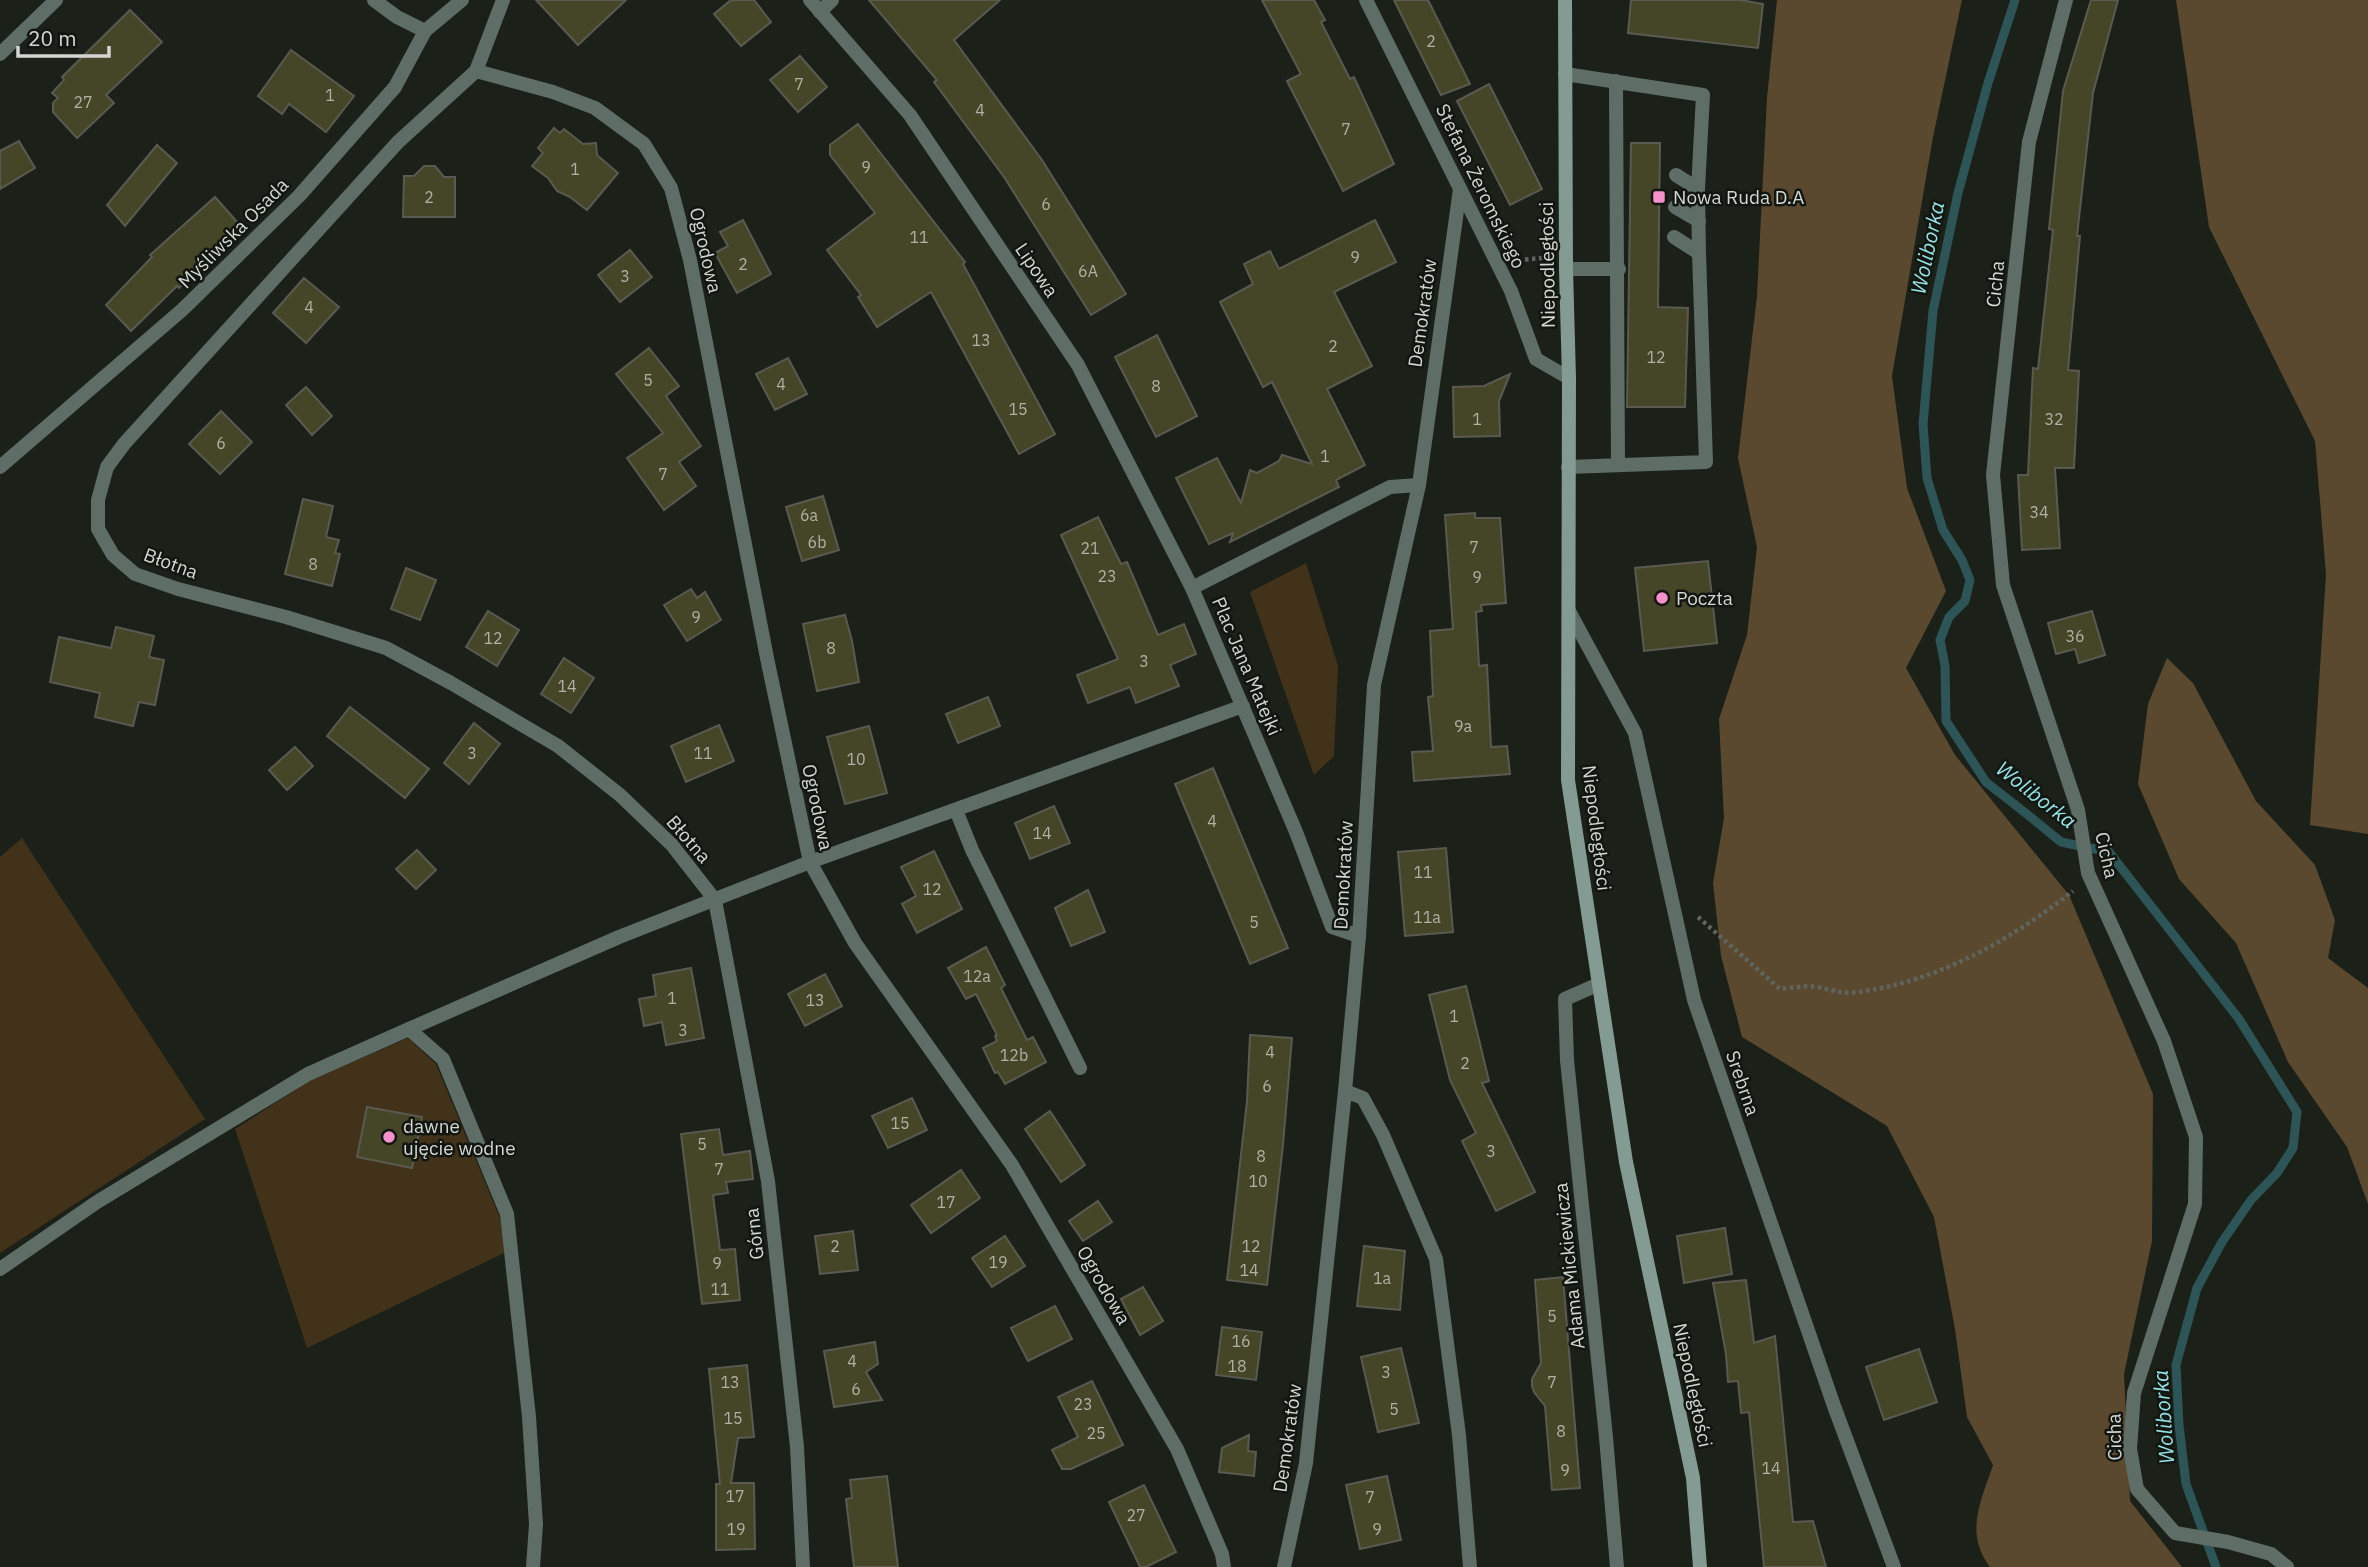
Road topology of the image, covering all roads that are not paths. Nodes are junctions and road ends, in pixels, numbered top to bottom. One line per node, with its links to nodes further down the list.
1 (56, 0): 12 (street)
2 (374, 0): 11 (street)
3 (461, 0): 11 (street, Myśliwska Osada)
4 (503, 0): 13 (street)
5 (810, 0): 10 (street, Lipowa)
6 (832, 0): 10 (street)
7 (1366, 0): 18 (street, Stefana Żeromskiego)
8 (1565, 0): 14 (street, Niepodległości)
9 (2066, 0): 50 (street, Cicha)
10 (820, 12): 30 (street, Lipowa)
11 (425, 31): 27 (street, Myśliwska Osada)
12 (0, 54)
13 (476, 71): 34 (street, Ogrodowa); 35 (street, Błotna)
14 (1565, 74): 15 (street); 23 (street, Niepodległości)
15 (1616, 81): 17 (street); 24 (street)
16 (1675, 175): 17 (street)
17 (1698, 188): 20 (street)
18 (1460, 189): 25 (street, Stefana Żeromskiego); 29 (street, Demokratów)
19 (1675, 207): 20 (street)
20 (1699, 221): 22 (street)
21 (1674, 237): 22 (street)
22 (1699, 253): 26 (street)
23 (1566, 269): 24 (street); 25 (street, Niepodległości)
24 (1619, 269): 26 (street)
25 (1569, 378): 28 (street, Niepodległości)
26 (1618, 465): 28 (street)
27 (0, 467)
28 (1568, 467): 31 (street, Niepodległości)
29 (1419, 485): 30 (street, Plac Jana Matejki); 36 (street, Demokratów)
30 (1192, 588): 32 (street, Plac Jana Matejki)
31 (1569, 611): 37 (street, Niepodległości); 49 (street, Srebrna)
32 (1243, 706): 33 (street); 36 (street, Plac Jana Matejki)
33 (956, 810): 34 (street); 39 (street)
34 (810, 862): 35 (street); 44 (street, Ogrodowa)
35 (715, 900): 38 (street); 43 (street, Górna)
36 (1359, 936): 40 (street, Demokratów)
37 (1599, 984): 47 (street, Adama Mickiewicza); 48 (street, Niepodległości)
38 (409, 1029): 41 (street); 42 (street)
39 (1080, 1068)
40 (1345, 1091): 45 (street, Demokratów); 46 (street)
41 (0, 1269)
42 (533, 1567)
43 (803, 1567)
44 (1224, 1567)
45 (1284, 1567)
46 (1470, 1567)
47 (1617, 1567)
48 (1700, 1567)
49 (1894, 1567)
50 (2287, 1567)

